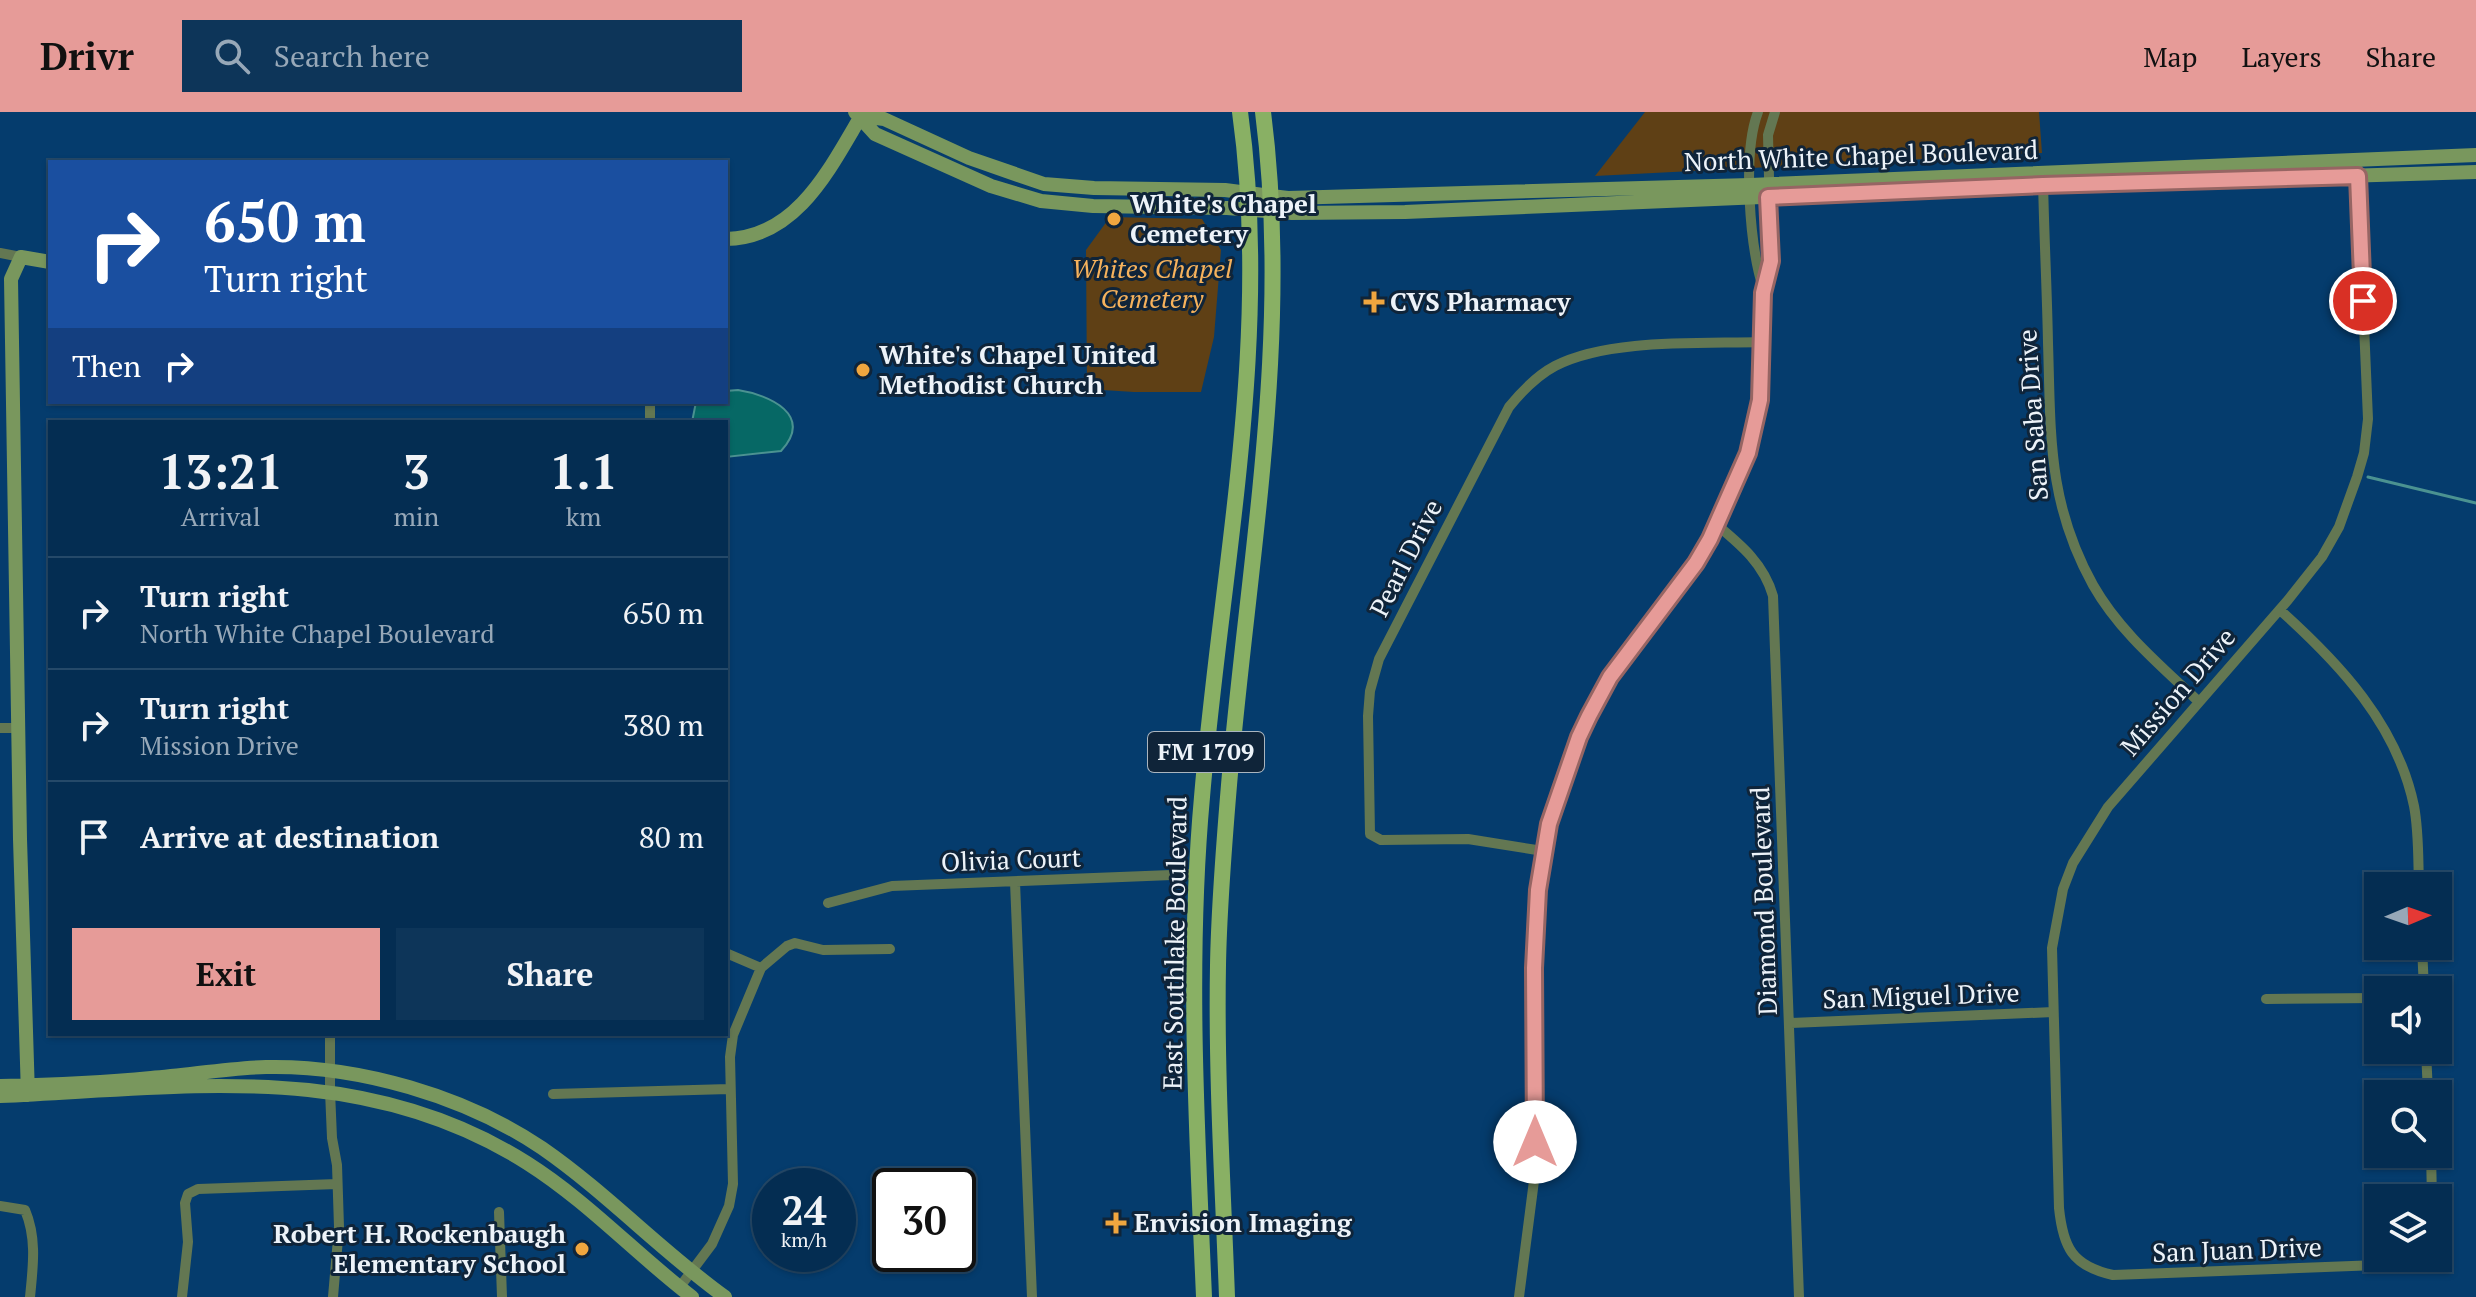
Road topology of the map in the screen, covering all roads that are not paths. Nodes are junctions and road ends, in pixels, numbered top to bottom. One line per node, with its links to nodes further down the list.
1 (1240, 112): 13 (main road, FM 1709)
2 (1263, 112): 14 (main road, FM 1709)
3 (1758, 112): 12 (street)
4 (1775, 112): 11 (street)
5 (858, 114): 13 (street, North White Chapel Boulevard); 15 (street)
6 (2476, 155): 7 (street, North White Chapel Boulevard)
7 (2357, 160): 9 (street, Mission Drive); 10 (street, North White Chapel Boulevard)
8 (2476, 172): 9 (street, North White Chapel Boulevard)
9 (2358, 176): 10 (street, North White Chapel Boulevard); 24 (street, Mission Drive)
10 (2043, 180): 11 (street, North White Chapel Boulevard); 25 (street, San Saba Drive)
11 (1768, 191): 12 (street, North White Chapel Boulevard); 19 (street)
12 (1751, 192): 14 (street, North White Chapel Boulevard); 19 (street)
13 (1248, 201): 14 (street, North White Chapel Boulevard); 21 (main road, East Southlake Boulevard / FM 1709)
14 (1272, 203): 22 (main road, East Southlake Boulevard / FM 1709)
15 (728, 239)
16 (0, 253): 17 (street)
17 (21, 257): 18 (street); 27 (street)
18 (48, 262)
19 (1763, 290): 20 (street)
20 (1763, 342): 23 (street); 28 (street, Pearl Drive)
21 (1237, 476): 22 (main road); 30 (main road, East Southlake Boulevard / FM 1709)
22 (1261, 481): 35 (main road, East Southlake Boulevard / FM 1709)
23 (1717, 525): 28 (street); 40 (street, Diamond Boulevard)
24 (2280, 610): 25 (street, Mission Drive); 29 (street)
25 (2198, 701): 39 (street, Mission Drive)
26 (0, 728): 27 (street)
27 (19, 728): 46 (street)
28 (1543, 851): 65 (street)
29 (2418, 872)
30 (1197, 874): 31 (street, Olivia Court); 35 (main road); 63 (main road, East Southlake Boulevard / FM 1709)
31 (1015, 882): 32 (street, Olivia Court); 62 (street)
32 (828, 903)
33 (890, 949): 36 (street)
34 (728, 954): 36 (street)
35 (1218, 965): 64 (main road, East Southlake Boulevard / FM 1709)
36 (761, 968): 45 (street)
37 (2364, 998): 38 (street)
38 (2266, 999)
39 (2053, 1012): 40 (street, San Miguel Drive); 53 (street, Mission Drive)
40 (1791, 1023): 66 (street, Diamond Boulevard)
41 (330, 1036): 42 (street)
42 (331, 1072): 43 (street); 47 (street); 55 (street)
43 (128, 1085): 46 (street); 47 (street)
44 (0, 1086): 46 (street)
45 (729, 1089): 48 (street); 55 (street)
46 (27, 1090): 49 (street)
47 (330, 1091): 50 (street); 56 (street)
48 (553, 1094)
49 (0, 1096)
50 (337, 1184): 58 (street); 59 (street)
51 (0, 1206): 57 (street)
52 (499, 1212): 60 (street)
53 (2077, 1259): 54 (street, San Juan Drive)
54 (2364, 1266)
55 (690, 1272): 56 (street); 61 (street)
56 (686, 1292)
57 (30, 1297)
58 (182, 1297)
59 (333, 1297)
60 (502, 1297)
61 (725, 1297)
62 (1032, 1297)
63 (1204, 1297)
64 (1227, 1297)
65 (1519, 1297)
66 (1799, 1297)

